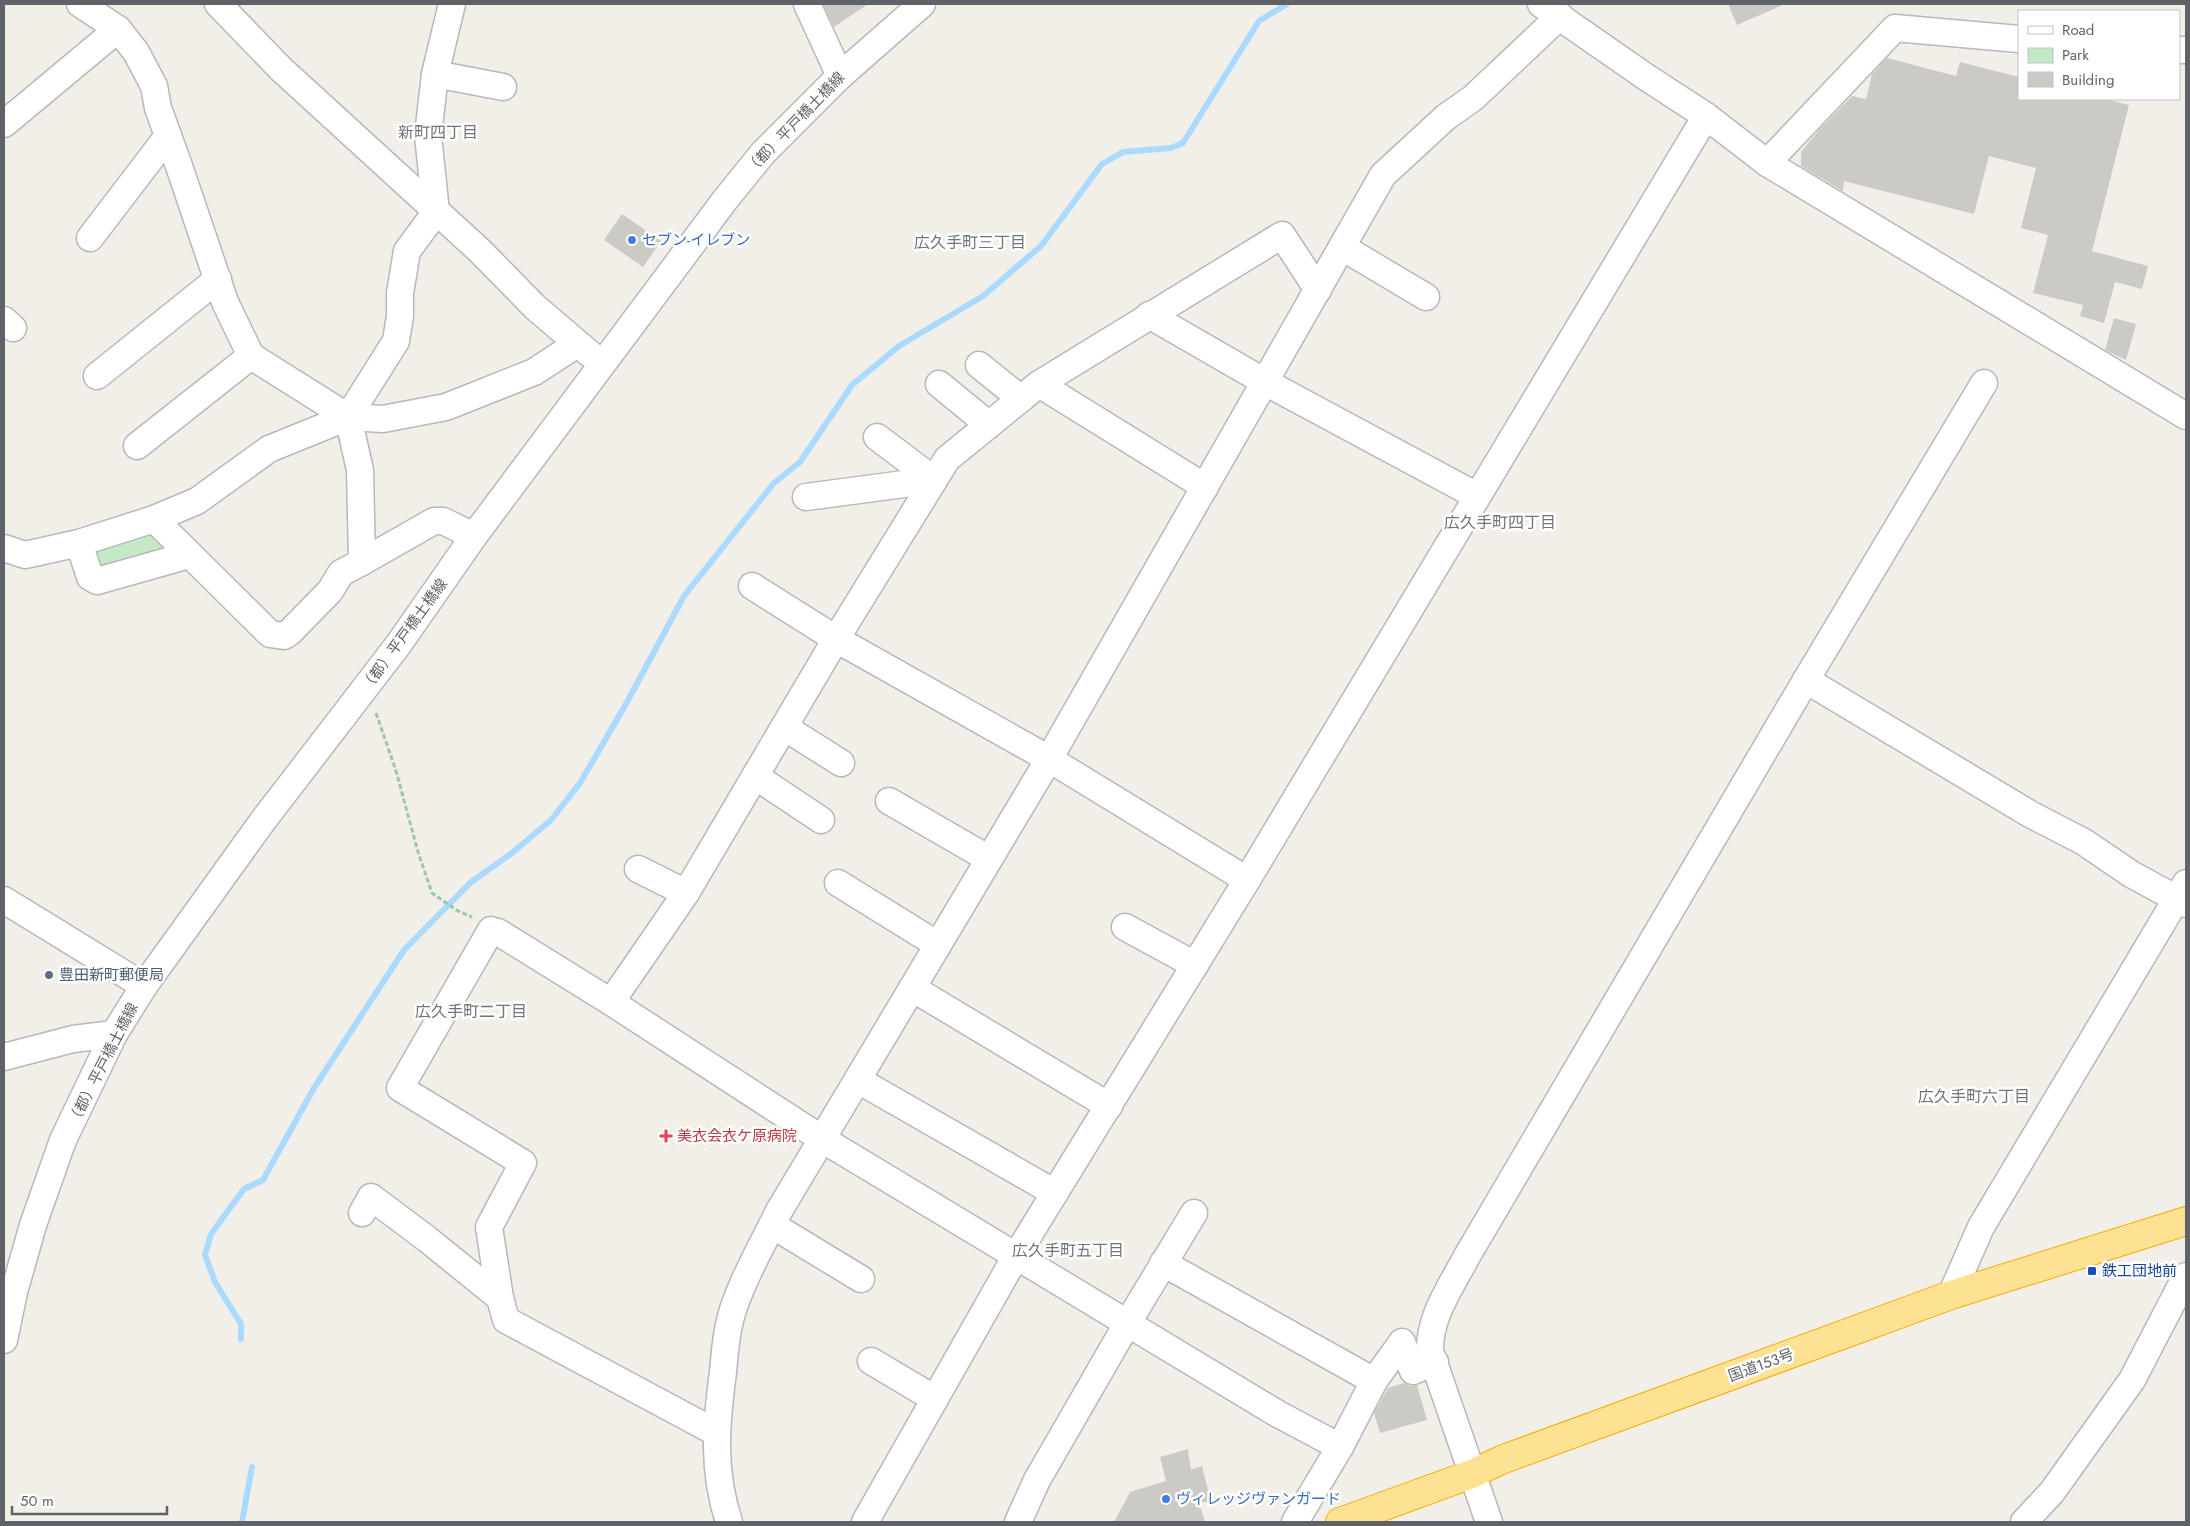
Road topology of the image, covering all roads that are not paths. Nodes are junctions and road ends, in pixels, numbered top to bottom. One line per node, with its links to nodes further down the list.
1 (80, 4): 7 (street)
2 (452, 4): 9 (street)
3 (807, 4): 10 (street)
4 (922, 4): 10 (street, （都）平戸橋土橋線)
5 (220, 5): 16 (street)
6 (1551, 10): 13 (street); 18 (street)
7 (118, 29): 12 (street); 14 (street)
8 (2018, 39): 15 (street)
9 (435, 74): 11 (street); 16 (street)
10 (840, 76): 25 (street, （都）平戸橋土橋線)
11 (503, 87)
12 (9, 112)
13 (1706, 116): 15 (street); 39 (street)
14 (168, 136): 17 (street); 19 (street)
15 (1767, 163): 32 (street)
16 (436, 212): 23 (street); 33 (street)
17 (90, 238)
18 (1342, 247): 20 (street); 21 (street)
19 (218, 279): 24 (street); 27 (street)
20 (1318, 290): 22 (street); 28 (street)
21 (1426, 297)
22 (1149, 316): 28 (street); 31 (street)
23 (577, 344): 25 (street); 33 (street)
24 (252, 356): 33 (street); 36 (street)
25 (604, 365): 42 (street, （都）平戸橋土橋線)
26 (979, 365): 31 (street)
27 (97, 376)
28 (1265, 382): 38 (street); 39 (street)
29 (1984, 383): 49 (street)
30 (939, 384): 34 (street)
31 (1030, 392): 34 (street); 38 (street)
32 (2186, 416)
33 (348, 417): 41 (street); 46 (street)
34 (989, 425): 37 (street)
35 (877, 437): 37 (street)
36 (136, 446)
37 (934, 480): 40 (street); 48 (street)
38 (1205, 487): 51 (street)
39 (1477, 496): 58 (street)
40 (806, 497)
41 (154, 519): 43 (street); 45 (street)
42 (474, 536): 46 (street); 66 (street, （都）平戸橋土橋線)
43 (79, 543): 44 (street); 45 (street)
44 (4, 548)
45 (189, 555): 46 (street)
46 (362, 562)
47 (752, 586): 48 (street)
48 (836, 639): 50 (street); 51 (street)
49 (1806, 680): 61 (street); 88 (street)
50 (784, 727): 52 (street); 53 (street)
51 (1049, 759): 56 (street); 58 (street)
52 (841, 763)
53 (755, 776): 55 (street); 60 (street)
54 (889, 801): 56 (street)
55 (821, 820)
56 (989, 859): 64 (street)
57 (638, 869): 60 (street)
58 (1247, 880): 65 (street)
59 (838, 883): 64 (street)
60 (686, 893): 68 (street)
61 (2183, 895): 83 (street)
62 (4, 900): 66 (street)
63 (1125, 927): 65 (street)
64 (938, 945): 67 (street)
65 (1194, 965): 72 (street)
66 (144, 986): 69 (street, （都）平戸橋土橋線)
67 (912, 988): 71 (street); 72 (street)
68 (612, 1002): 73 (street); 84 (street)
69 (114, 1034): 70 (street); 86 (street, （都）平戸橋土橋線)
70 (4, 1057)
71 (858, 1080): 73 (street); 74 (street)
72 (1108, 1106): 74 (street)
73 (822, 1139): 78 (street); 79 (street)
74 (1055, 1193): 79 (street)
75 (362, 1213): 84 (street)
76 (1194, 1213): 80 (street)
77 (2186, 1221): 83 (highway, 国道153号)
78 (772, 1225): 82 (street); 91 (street)
79 (1016, 1256): 85 (street); 90 (street)
80 (1163, 1263): 85 (street); 89 (street)
81 (2186, 1276): 100 (street)
82 (861, 1279)
83 (1951, 1295): 93 (highway, 国道153号)
84 (500, 1298): 91 (street)
85 (1126, 1324): 92 (street); 96 (street)
86 (4, 1340)
87 (871, 1361): 90 (street)
88 (1435, 1362): 89 (street); 93 (street)
89 (1374, 1381): 92 (street)
90 (935, 1399): 95 (street)
91 (716, 1433): 94 (street)
92 (1340, 1447): 97 (street)
93 (1472, 1474): 98 (highway, 国道153号); 99 (street)
94 (729, 1522)
95 (865, 1522)
96 (1018, 1522)
97 (1295, 1522)
98 (1340, 1522)
99 (1489, 1522)
100 (2024, 1522)

